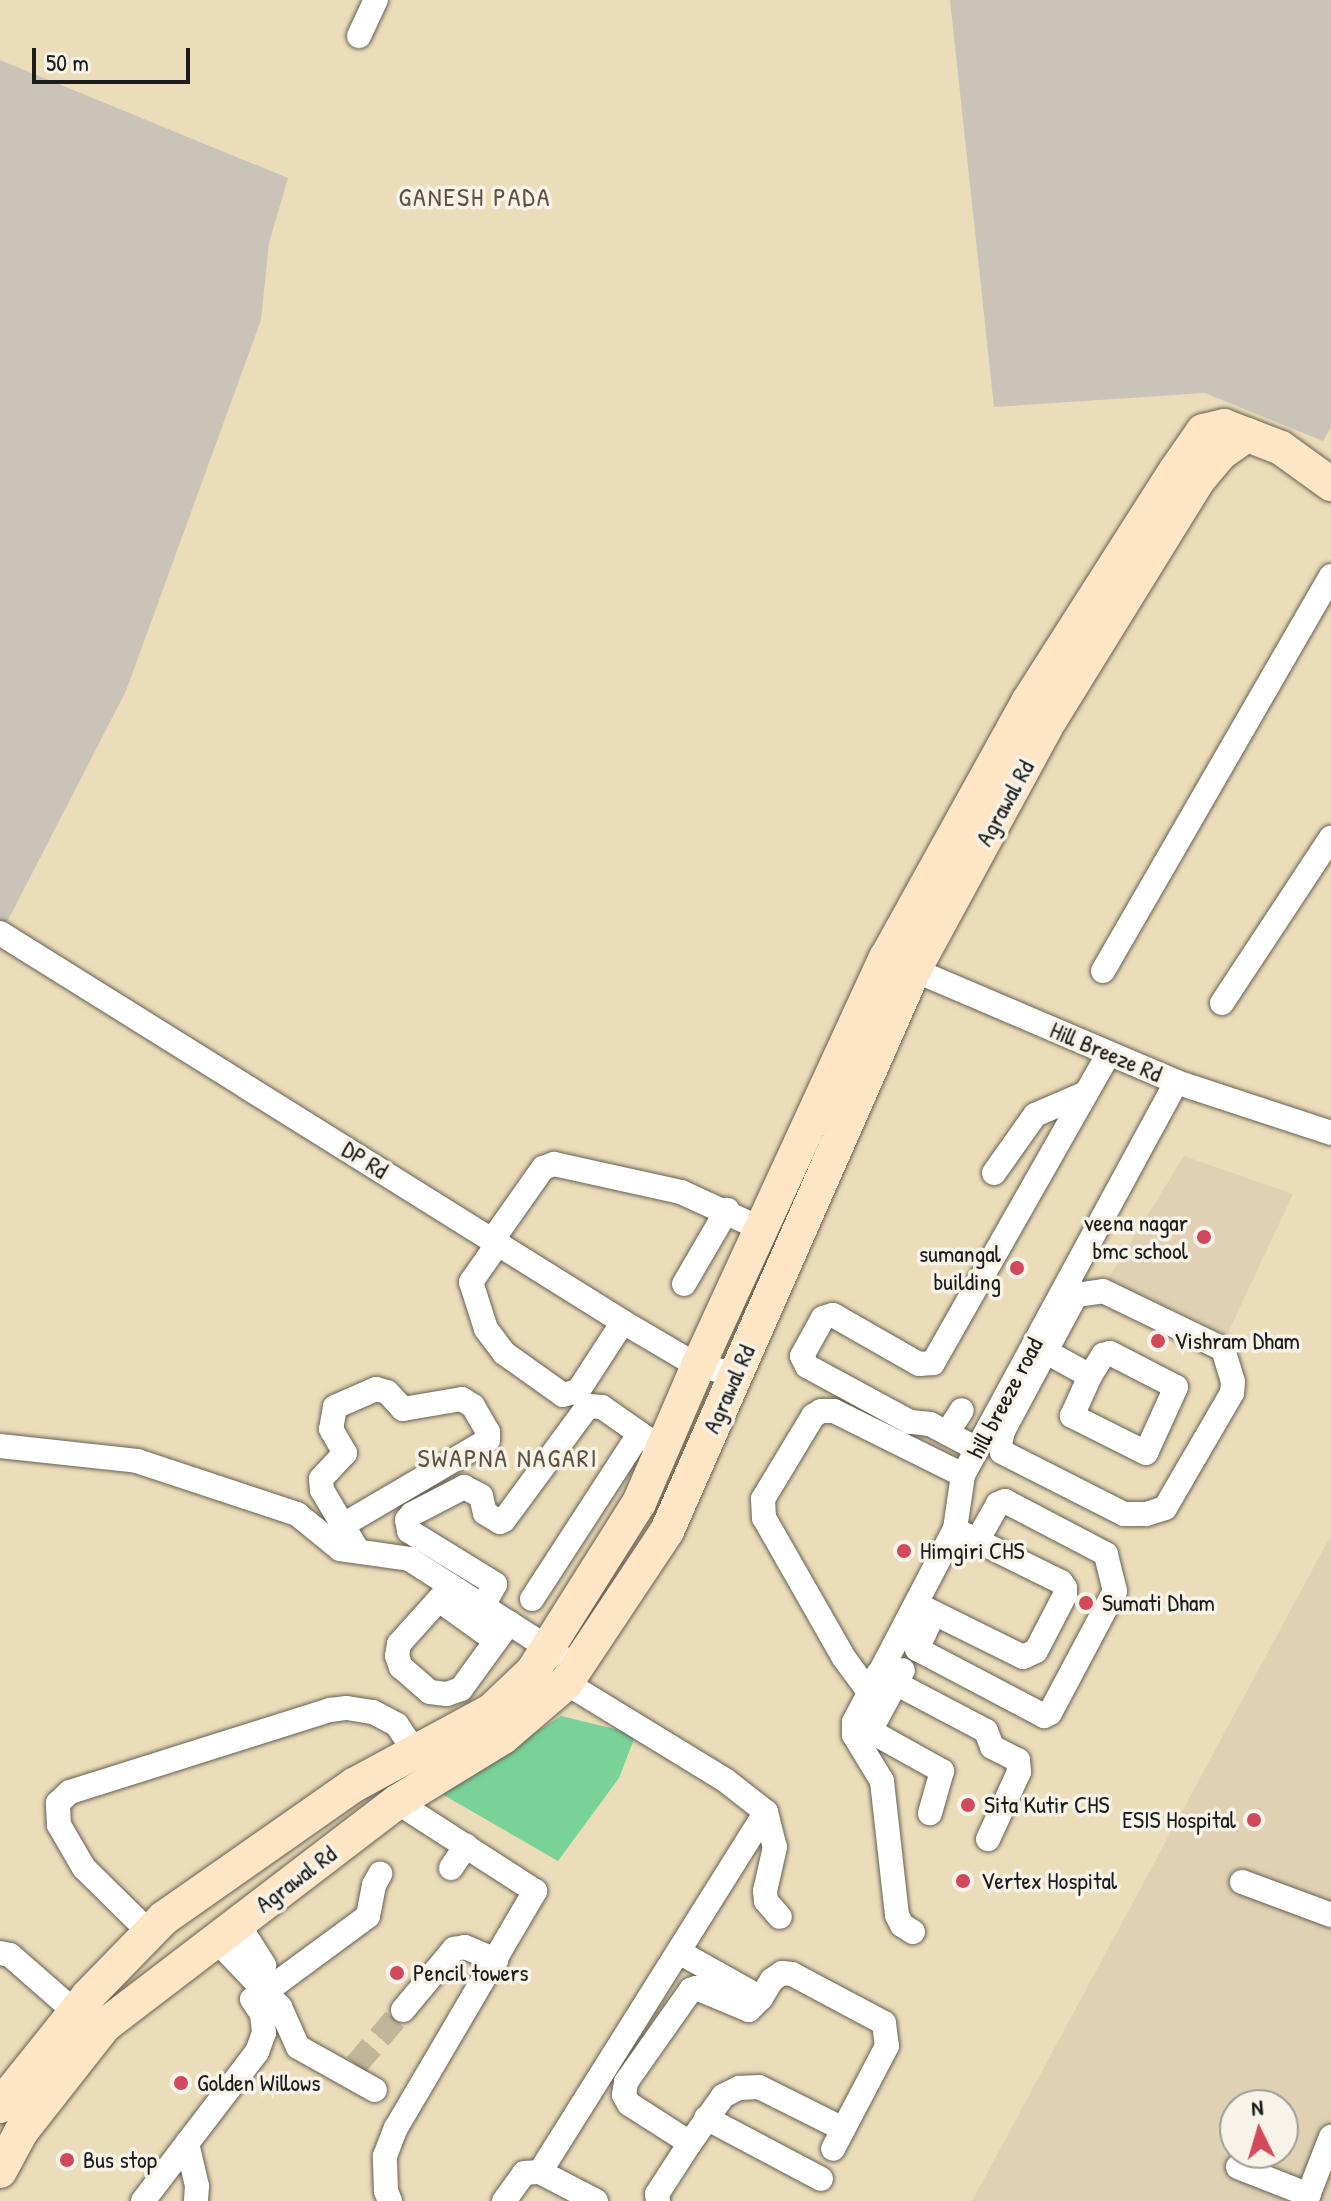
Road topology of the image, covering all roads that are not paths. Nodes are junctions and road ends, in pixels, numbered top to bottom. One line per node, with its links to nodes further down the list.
1 (376, 0): 2 (street)
2 (359, 36)
3 (1331, 484): 7 (street, Agrawal Rd)
4 (1331, 576): 8 (street)
5 (1331, 838): 9 (street)
6 (15, 935): 17 (street, DP Rd)
7 (900, 964): 10 (street, Hill Breeze Rd); 16 (street, Agrawal Rd); 22 (street, Agrawal Rd)
8 (1103, 971)
9 (1222, 1003)
10 (1109, 1053): 11 (street, Hill Breeze Rd); 12 (street)
11 (1176, 1082): 13 (street, Hill Breeze Rd); 20 (street, hill breeze road)
12 (1086, 1093): 14 (street); 25 (street)
13 (1331, 1133)
14 (994, 1173)
15 (727, 1210): 16 (street); 17 (street); 18 (street)
16 (762, 1229): 21 (street, Agrawal Rd)
17 (496, 1240): 19 (street, DP Rd); 19 (street)
18 (684, 1284)
19 (623, 1322): 21 (street, DP Rd)
20 (1040, 1348): 20 (street); 23 (street); 28 (street, hill breeze road)
21 (698, 1366): 22 (street, DP Rd); 26 (street, Agrawal Rd)
22 (736, 1374): 39 (street, Agrawal Rd)
23 (1090, 1376): 23 (street)
24 (962, 1410): 25 (street)
25 (947, 1433): 28 (street)
26 (651, 1441): 35 (street); 36 (street); 39 (street, Agrawal Rd)
27 (0, 1446): 33 (street)
28 (977, 1449): 29 (street, hill breeze road)
29 (963, 1475): 31 (street, hill breeze road); 40 (street)
30 (343, 1525): 30 (street); 33 (street)
31 (955, 1529): 32 (street); 37 (street, hill breeze road)
32 (977, 1541): 37 (street); 37 (street)
33 (358, 1551): 34 (street)
34 (445, 1593): 36 (street); 38 (street); 38 (street)
35 (532, 1599)
36 (483, 1606): 38 (street)
37 (925, 1608): 40 (street, hill breeze road)
38 (502, 1632): 39 (street)
39 (564, 1666): 42 (street, Agrawal Rd); 43 (street, Agrawal Rd); 44 (street)
40 (886, 1680): 41 (street, hill breeze road); 46 (street)
41 (862, 1727): 45 (street); 54 (street)
42 (415, 1752): 55 (street, Agrawal Rd); 55 (street)
43 (397, 1802): 47 (street); 53 (street, Agrawal Rd)
44 (766, 1812): 52 (street); 56 (street)
45 (930, 1813)
46 (988, 1839)
47 (466, 1846): 48 (street); 58 (street)
48 (451, 1868)
49 (380, 1874): 59 (street)
50 (1242, 1882): 51 (street)
51 (1331, 1915)
52 (780, 1917)
53 (227, 1932): 59 (street); 65 (street, Agrawal Rd)
54 (913, 1932)
55 (150, 1933): 62 (street, Agrawal Rd)
56 (679, 1952): 60 (street); 72 (street)
57 (0, 1953): 62 (street)
58 (496, 1960): 61 (street); 76 (street)
59 (260, 1985): 63 (street); 67 (street)
60 (761, 1998): 68 (street); 69 (street)
61 (403, 2010)
62 (75, 2012): 65 (street, Agrawal Rd)
63 (375, 2090)
64 (706, 2118): 68 (street); 69 (street); 69 (street)
65 (7, 2122): 71 (street, Agrawal Rd)
66 (1331, 2137): 73 (street)
67 (187, 2143): 74 (street); 75 (street)
68 (690, 2143): 79 (street)
69 (827, 2164)
70 (1242, 2169): 73 (street)
71 (0, 2171)
72 (540, 2172): 77 (street); 78 (street)
73 (1307, 2198)
74 (143, 2201)
75 (196, 2201)
76 (390, 2201)
77 (504, 2201)
78 (596, 2201)
79 (658, 2201)

